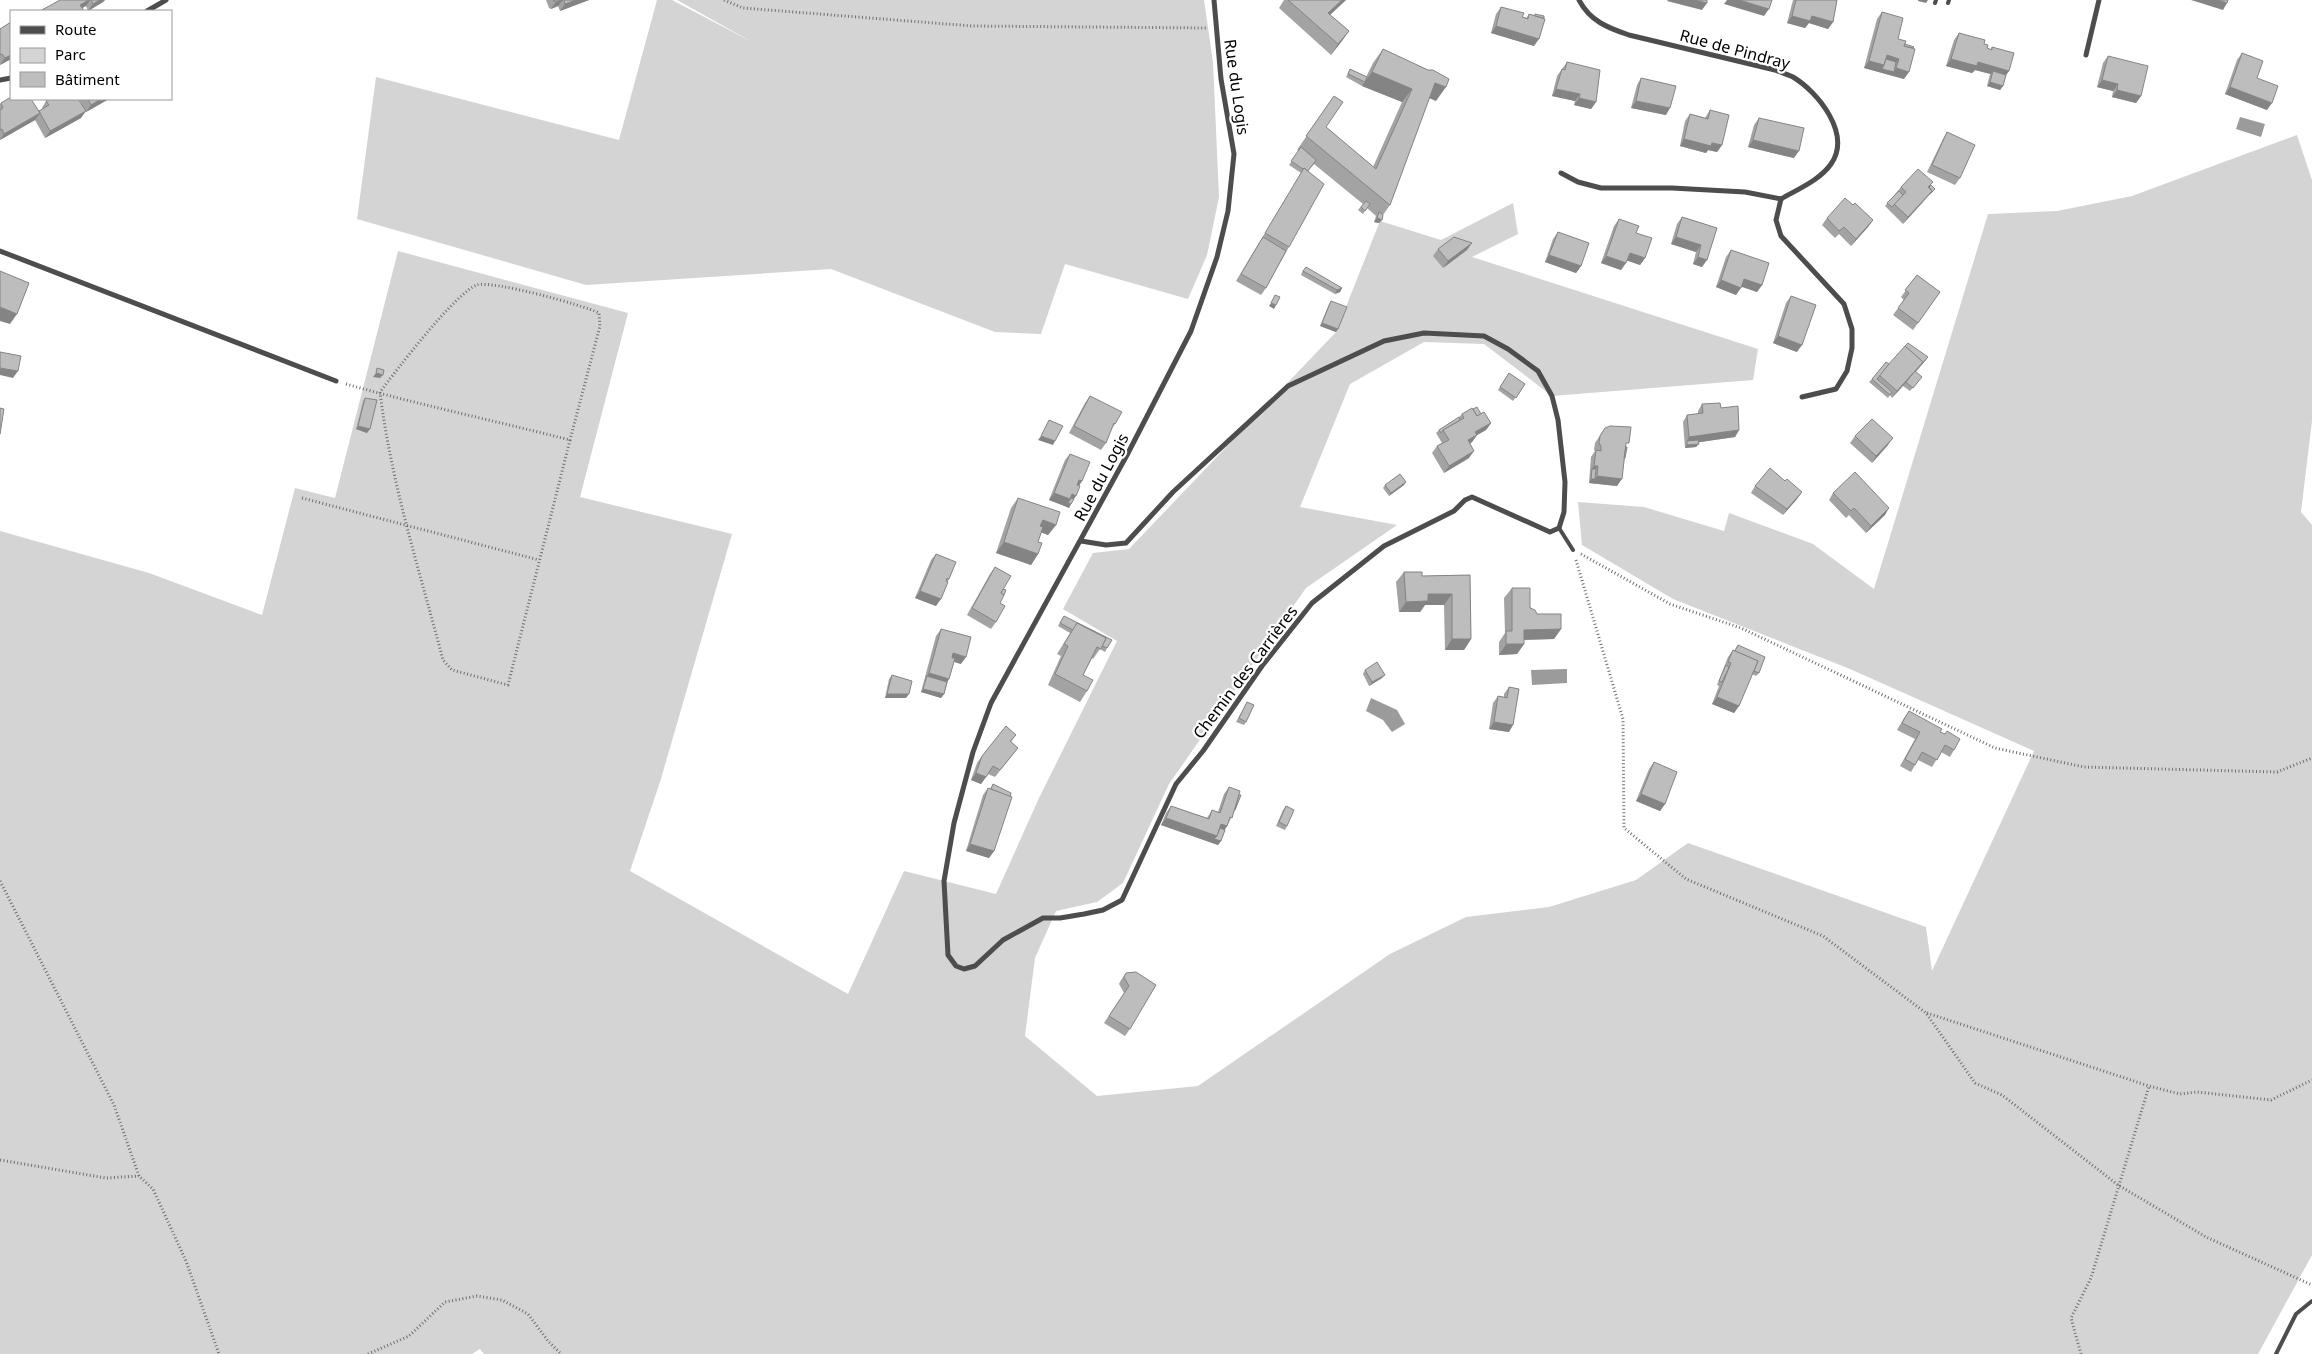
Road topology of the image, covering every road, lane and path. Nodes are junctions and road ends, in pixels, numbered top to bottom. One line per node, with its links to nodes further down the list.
1 (166, 0): 6 (street)
2 (724, 0): 7 (path)
3 (1214, 0): 7 (street, Rue du Logis)
4 (1579, 0): 10 (street, Rue de Pindray)
5 (2099, 0): 8 (street)
6 (149, 10)
7 (1216, 28): 19 (street, Rue du Logis)
8 (2086, 55)
9 (1560, 173): 10 (street)
10 (1781, 198): 14 (street)
11 (0, 251): 12 (street)
12 (336, 381): 13 (path)
13 (380, 392): 15 (path); 15 (path); 17 (path)
14 (1802, 397)
15 (570, 440): 21 (path)
16 (302, 498): 17 (path)
17 (408, 526): 21 (path); 21 (path)
18 (1559, 528): 19 (street); 20 (lane); 24 (street, Chemin des Carrières)
19 (1081, 541): 24 (street, Rue du Logis)
20 (1573, 550): 22 (path); 25 (path)
21 (539, 560)
22 (2312, 758)
23 (0, 881): 29 (path)
24 (948, 955)
25 (1926, 1013): 27 (path); 30 (path)
26 (2312, 1080): 27 (path)
27 (2149, 1086): 30 (path)
28 (0, 1160): 29 (path)
29 (139, 1176): 33 (path)
30 (2118, 1185): 31 (path); 36 (path)
31 (2312, 1286)
32 (2312, 1301): 37 (lane)
33 (219, 1354)
34 (368, 1354): 35 (path)
35 (561, 1354)
36 (2081, 1354)
37 (2276, 1354)

